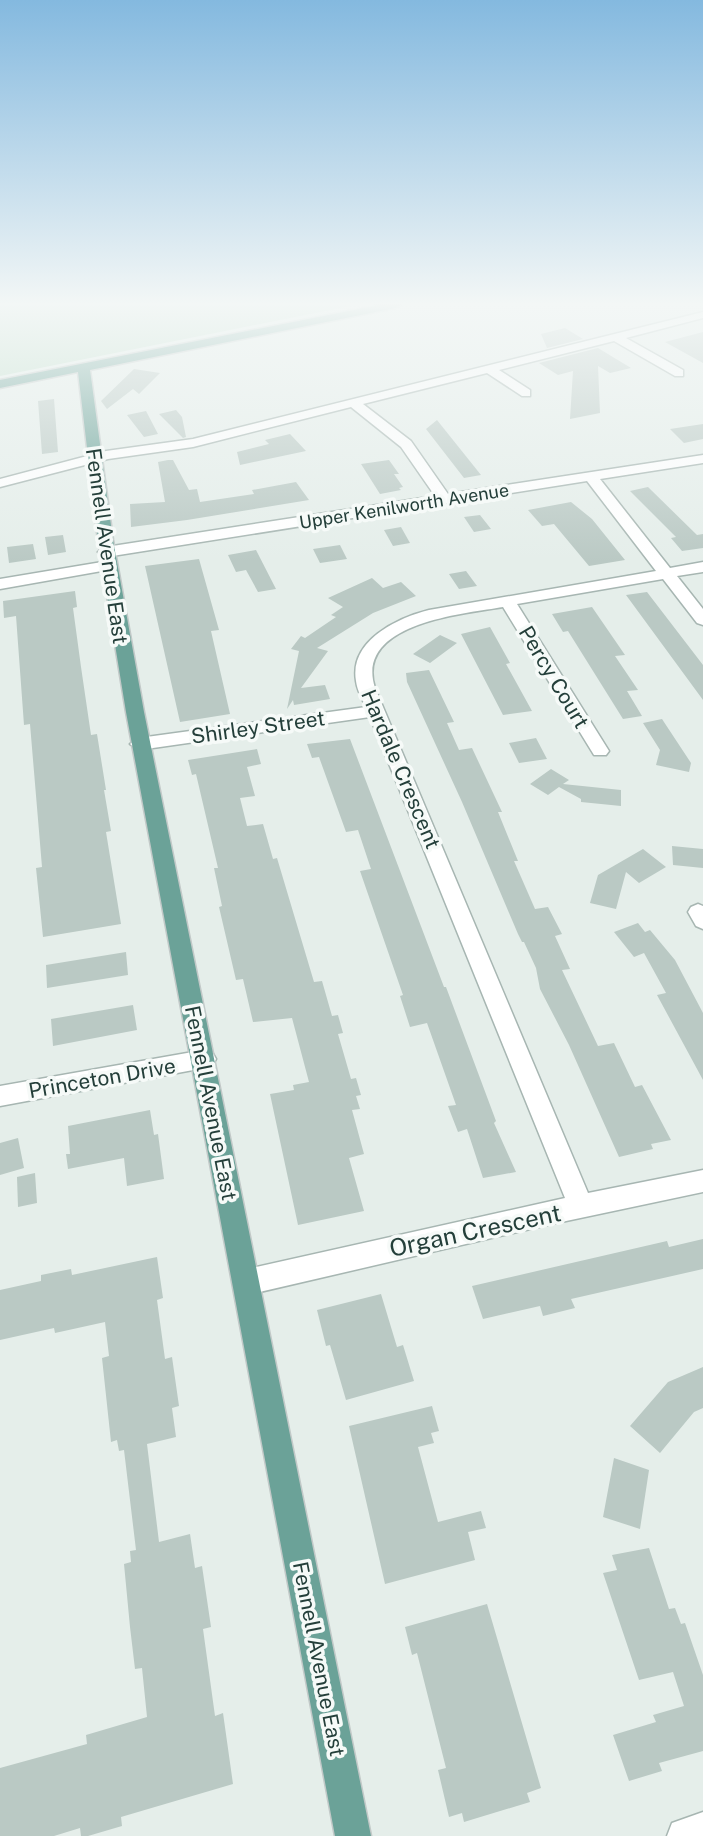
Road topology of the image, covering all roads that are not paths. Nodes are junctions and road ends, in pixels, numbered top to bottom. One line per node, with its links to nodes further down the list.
1 (86, 391): 6 (main road, Fennell Avenue East)
2 (405, 391): 5 (street)
3 (522, 391): 4 (street)
4 (526, 393)
5 (354, 403): 6 (street); 10 (street)
6 (93, 458): 9 (street); 11 (main road, Fennell Avenue East)
7 (703, 459): 8 (street, Upper Kenilworth Avenue)
8 (591, 477): 10 (street, Upper Kenilworth Avenue); 13 (street)
9 (0, 483)
10 (445, 500): 11 (street, Upper Kenilworth Avenue)
11 (107, 559): 14 (street, Upper Kenilworth Avenue); 18 (main road, Fennell Avenue East)
12 (703, 567): 13 (street, Hardale Crescent)
13 (667, 573): 15 (street, Hardale Crescent); 16 (street)
14 (0, 584)
15 (508, 602): 17 (street, Hardale Crescent); 19 (street, Percy Court)
16 (703, 620)
17 (376, 711): 18 (street, Shirley Street); 23 (street, Hardale Crescent)
18 (139, 744): 20 (main road, Fennell Avenue East)
19 (600, 751)
20 (204, 1059): 21 (street, Princeton Drive); 24 (main road, Fennell Avenue East)
21 (0, 1097)
22 (703, 1181): 23 (street, Organ Crescent)
23 (581, 1207): 24 (street, Organ Crescent)
24 (247, 1282): 26 (main road, Fennell Avenue East)
25 (703, 1830): 27 (street)
26 (353, 1836)
27 (685, 1836)

